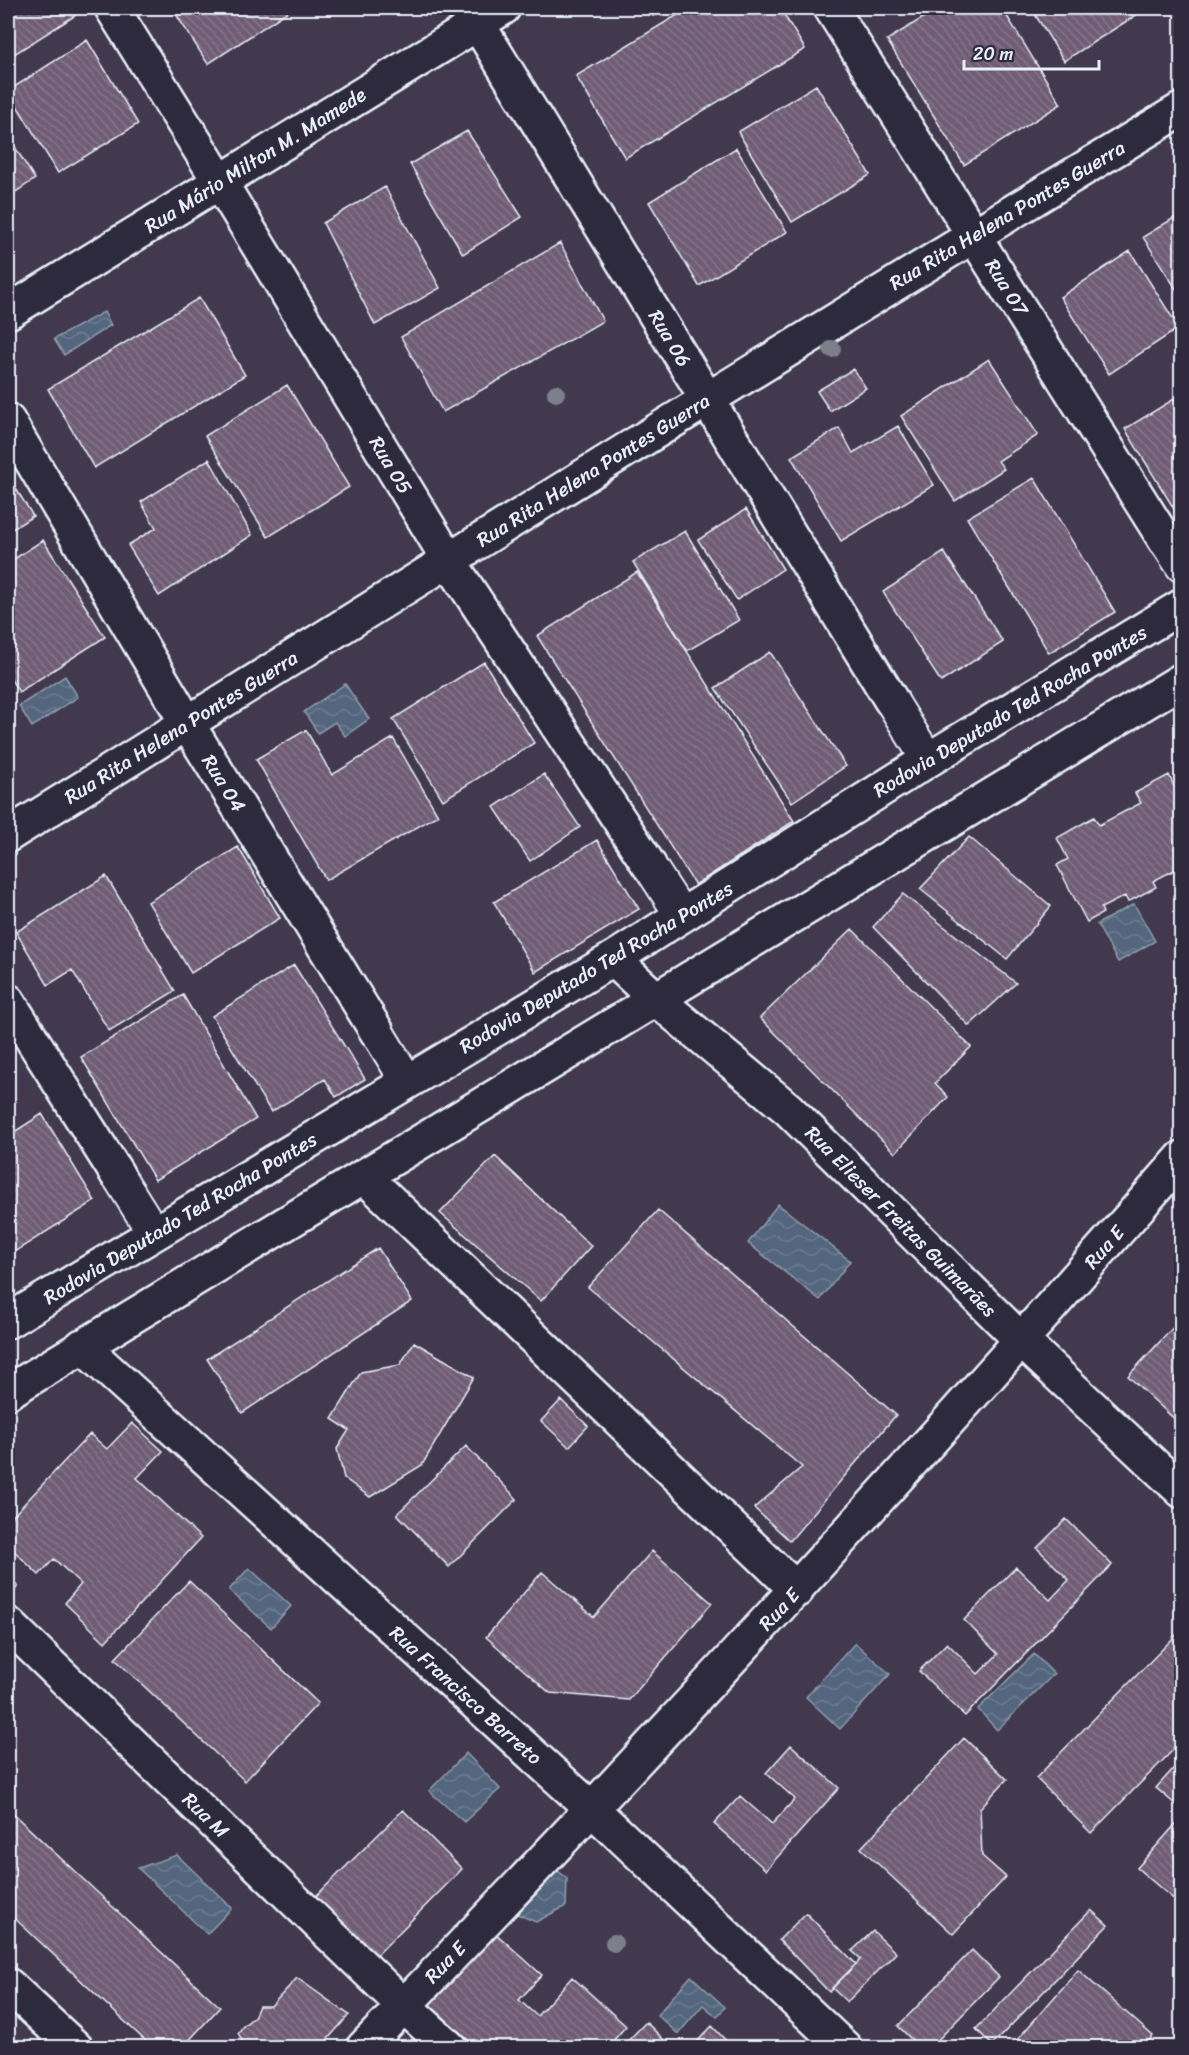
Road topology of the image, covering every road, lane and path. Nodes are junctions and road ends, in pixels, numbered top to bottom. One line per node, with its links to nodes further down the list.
1 (112, 8): 5 (street, Rua 05)
2 (831, 8): 6 (street, Rua 07)
3 (483, 13): 5 (street, Rua Mário Milton M. Mamede); 8 (street, Rua 06)
4 (1182, 109): 6 (street, Rua Rita Helena Pontes Guerra)
5 (220, 182): 7 (street, Rua Mário Milton M. Mamede); 11 (street, Rua 05)
6 (974, 235): 8 (street, Rua Rita Helena Pontes Guerra); 10 (street, Rua 07)
7 (8, 312)
8 (707, 399): 11 (street, Rua Rita Helena Pontes Guerra); 14 (street, Rua 06)
9 (8, 421): 15 (street, Rua 04)
10 (1173, 553)
11 (448, 559): 15 (street, Rua Rita Helena Pontes Guerra); 18 (street, Rua 05)
12 (1182, 606): 16 (street, Rodovia Deputado Ted Rocha Pontes)
13 (1182, 680): 21 (street)
14 (891, 700): 16 (street, Rua 06)
15 (188, 723): 17 (street, Rua Rita Helena Pontes Guerra); 23 (street, Rua 04)
16 (928, 760): 19 (street, Rodovia Deputado Ted Rocha Pontes)
17 (8, 835)
18 (649, 865): 19 (street, Rua 05)
19 (681, 916): 20 (street, Rodovia Deputado Ted Rocha Pontes)
20 (613, 959): 21 (street, Rua Elieser Freitas Guimarães); 24 (street, Rodovia Deputado Ted Rocha Pontes)
21 (656, 999): 27 (street); 30 (street, Rua Elieser Freitas Guimarães)
22 (8, 1001): 26 (street)
23 (377, 1032): 24 (street, Rua 04)
24 (407, 1081): 28 (street, Rodovia Deputado Ted Rocha Pontes)
25 (1182, 1158): 30 (street, Rua E)
26 (117, 1174): 28 (street)
27 (364, 1176): 31 (street); 34 (street)
28 (154, 1233): 29 (street, Rodovia Deputado Ted Rocha Pontes)
29 (8, 1321)
30 (1022, 1341): 33 (street, Rua Elieser Freitas Guimarães); 34 (street, Rua E)
31 (82, 1346): 32 (street); 36 (street, Rua Francisco Barreto)
32 (8, 1392)
33 (1182, 1491)
34 (797, 1590): 36 (street, Rua E)
35 (8, 1624): 38 (street, Rua M)
36 (591, 1809): 38 (street, Rua E); 42 (street, Rua Francisco Barreto)
37 (8, 1985): 39 (street)
38 (404, 2006): 40 (street, Rua E); 41 (street, Rua M)
39 (76, 2048)
40 (363, 2048)
41 (450, 2048)
42 (845, 2048)

